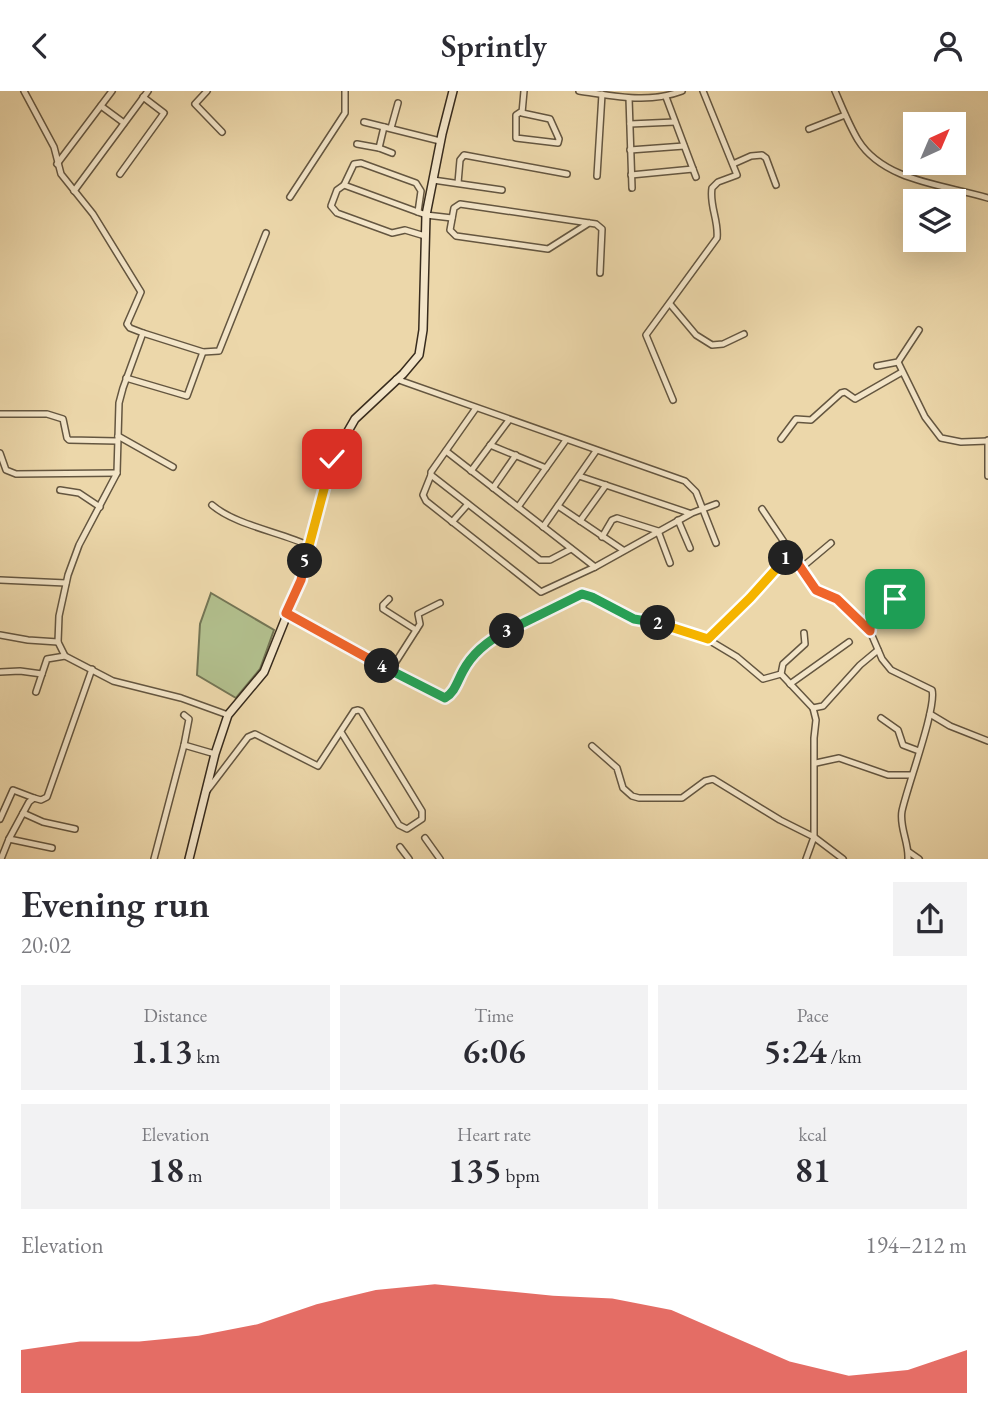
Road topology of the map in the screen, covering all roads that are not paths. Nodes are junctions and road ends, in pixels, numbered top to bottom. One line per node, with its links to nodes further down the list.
1 (24, 91): 34 (street)
2 (112, 91): 17 (street)
3 (148, 91): 13 (street)
4 (207, 91): 27 (street)
5 (345, 91): 49 (street)
6 (453, 91): 28 (street)
7 (524, 91): 18 (street)
8 (579, 91): 12 (street)
9 (682, 91): 14 (street)
10 (703, 91): 35 (street)
11 (835, 91): 19 (street)
12 (601, 94): 15 (street); 40 (street)
13 (143, 97): 22 (street); 37 (street)
14 (666, 97): 15 (street); 21 (street)
15 (629, 98): 23 (street)
16 (398, 103): 25 (street)
17 (102, 106): 22 (street); 34 (street)
18 (522, 111): 18 (street)
19 (845, 115): 26 (street); 50 (street)
20 (363, 122): 24 (street)
21 (675, 122): 23 (street); 30 (street)
22 (124, 123): 48 (street)
23 (630, 124): 32 (street)
24 (383, 127): 25 (street); 31 (street)
25 (391, 128): 28 (street)
26 (809, 129)
27 (222, 132)
28 (440, 141): 42 (street)
29 (357, 144): 31 (street)
30 (684, 146): 32 (street); 36 (street)
31 (379, 148): 33 (street)
32 (631, 150): 39 (street)
33 (392, 153)
34 (57, 164): 48 (street)
35 (733, 165): 45 (street); 57 (street)
36 (693, 169): 39 (street); 41 (street)
37 (120, 174)
38 (567, 174): 43 (street)
39 (631, 175): 46 (street)
40 (597, 176)
41 (696, 177)
42 (433, 180): 43 (street); 51 (street)
43 (458, 183): 47 (street)
44 (344, 185): 51 (street); 51 (street); 55 (street)
45 (776, 185)
46 (632, 188)
47 (502, 190)
48 (74, 191): 59 (street)
49 (290, 198)
50 (988, 198)
51 (422, 213): 52 (street); 55 (street)
52 (452, 218): 53 (street); 53 (street)
53 (589, 223): 56 (street)
54 (266, 233): 61 (street)
55 (425, 236): 66 (street)
56 (600, 273)
57 (670, 304): 60 (street); 67 (street)
58 (919, 330): 62 (street)
59 (143, 333): 61 (street); 65 (street)
60 (744, 334)
61 (203, 352): 65 (street)
62 (898, 362): 63 (street); 64 (street)
63 (877, 366)
64 (902, 372): 72 (street); 74 (street)
65 (126, 378): 71 (street)
66 (396, 379): 68 (street); 107 (street)
67 (673, 400)
68 (476, 408): 70 (street); 76 (street)
69 (0, 414): 71 (street)
70 (509, 420): 73 (street); 75 (street)
71 (118, 438): 80 (street); 83 (street)
72 (780, 439)
73 (566, 440): 77 (street); 81 (street)
74 (988, 441): 86 (street)
75 (490, 445): 79 (street); 82 (street)
76 (446, 451): 82 (street); 84 (street)
77 (596, 451): 85 (street); 96 (street)
78 (0, 453): 83 (street)
79 (516, 456): 81 (street); 88 (street)
80 (173, 467)
81 (546, 468): 95 (street)
82 (471, 471): 88 (street)
83 (117, 473): 94 (street)
84 (431, 475): 90 (street); 101 (street)
85 (579, 476): 87 (street); 93 (street)
86 (988, 476)
87 (606, 485): 98 (street); 100 (street)
88 (494, 488): 95 (street)
89 (60, 490): 94 (street)
90 (468, 504): 101 (street); 109 (street)
91 (716, 504): 96 (street)
92 (212, 505): 107 (street)
93 (558, 506): 100 (street); 102 (street)
94 (100, 507): 116 (street)
95 (518, 507): 102 (street)
96 (702, 509): 98 (street); 105 (street)
97 (762, 509): 111 (street)
98 (692, 513): 99 (street)
99 (678, 520): 103 (street); 108 (street)
100 (580, 521): 104 (street)
101 (452, 522): 113 (street)
102 (543, 527): 109 (street)
103 (658, 531): 104 (street); 110 (street); 112 (street)
104 (602, 537): 110 (street)
105 (716, 543)
106 (831, 543): 114 (street)
107 (310, 546): 120 (street)
108 (690, 548)
109 (571, 549): 113 (street)
110 (623, 550): 113 (street)
111 (790, 552): 114 (street); 125 (street)
112 (670, 563)
113 (595, 567)
114 (800, 569): 122 (street)
115 (0, 580): 116 (street)
116 (66, 583): 126 (street)
117 (389, 599): 121 (street)
118 (440, 603): 121 (street)
119 (904, 606): 122 (street)
120 (286, 613): 131 (street); 140 (street)
121 (416, 630): 131 (street)
122 (870, 631): 128 (street)
123 (804, 633): 134 (street)
124 (0, 635): 126 (street)
125 (708, 639): 131 (street); 134 (street)
126 (58, 642): 129 (street)
127 (849, 642): 135 (street)
128 (878, 650): 137 (street); 138 (street)
129 (65, 656): 130 (street); 133 (street)
130 (92, 669): 140 (street); 151 (street)
131 (390, 671)
132 (0, 672): 133 (street)
133 (42, 674): 136 (street)
134 (781, 674): 135 (street)
135 (790, 684): 137 (street)
136 (36, 692)
137 (813, 708): 148 (street)
138 (930, 713): 143 (street); 146 (street)
139 (184, 715): 144 (street)
140 (228, 715): 147 (street)
141 (881, 718): 146 (street)
142 (341, 732): 142 (street); 150 (street)
143 (988, 741)
144 (184, 745): 147 (street); 163 (street)
145 (592, 746): 155 (street)
146 (919, 751): 149 (street)
147 (215, 754): 150 (street)
148 (816, 763): 149 (street); 155 (street)
149 (911, 775): 160 (street)
150 (206, 792): 164 (street)
151 (34, 798): 152 (street); 153 (street)
152 (23, 813): 154 (street); 157 (street)
153 (0, 819)
154 (75, 829)
155 (814, 837): 166 (street); 167 (street)
156 (425, 838): 165 (street)
157 (9, 839): 159 (street); 162 (street)
158 (400, 846): 161 (street)
159 (52, 848)
160 (909, 852): 168 (street); 169 (street)
161 (406, 858)
162 (1, 859)
163 (155, 859)
164 (189, 859)
165 (440, 859)
166 (806, 859)
167 (843, 859)
168 (908, 859)
169 (919, 859)

